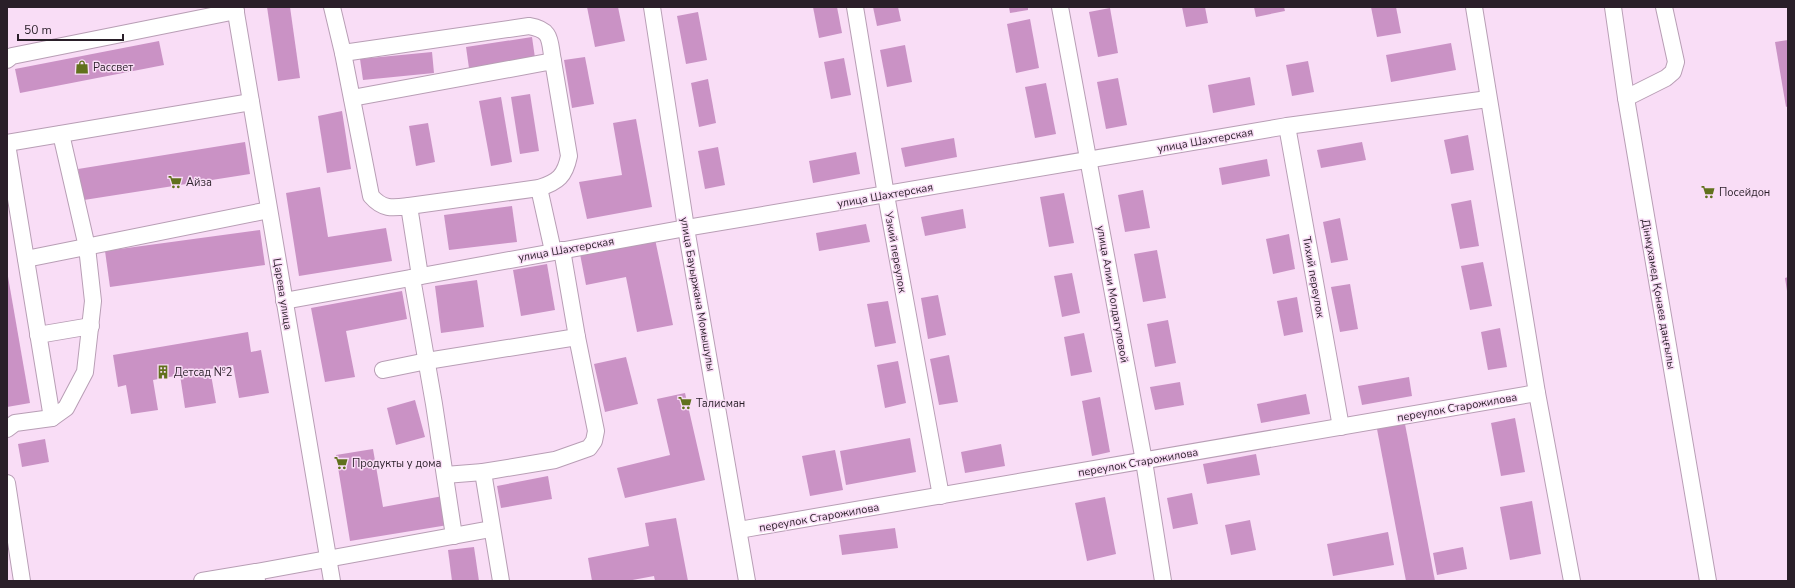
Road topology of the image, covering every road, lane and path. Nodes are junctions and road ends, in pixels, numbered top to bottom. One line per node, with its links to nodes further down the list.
1 (332, 7): 9 (street)
2 (652, 7): 24 (street, улица Бауыржана Момышулы)
3 (855, 7): 21 (street, Узкий переулок)
4 (1060, 7): 19 (street, улица Алии Молдагуловой)
5 (1474, 7): 14 (street)
6 (1612, 7): 13 (street, Дінмұхамед Қонаев даңғылы)
7 (1664, 7): 13 (street)
8 (235, 9): 10 (street); 15 (street, Царева улица)
9 (343, 53): 11 (street); 12 (street)
10 (7, 60)
11 (553, 62): 12 (street); 20 (street)
12 (352, 98): 22 (street)
13 (1626, 98): 56 (street, Дінмұхамед Қонаев даңғылы)
14 (1488, 99): 16 (street, улица Шахтерская); 35 (street)
15 (251, 102): 17 (street); 23 (street, Царева улица)
16 (1287, 126): 19 (street, улица Шахтерская); 37 (street, Тихий переулок)
17 (61, 134): 18 (street); 25 (street)
18 (7, 143): 27 (street)
19 (1088, 160): 21 (street, улица Шахтерская); 39 (street, улица Алии Молдагуловой)
20 (539, 188): 22 (street); 26 (street)
21 (886, 195): 24 (street, улица Шахтерская); 43 (street, Узкий переулок)
22 (409, 206): 28 (street)
23 (269, 210): 25 (street); 29 (street, Царева улица)
24 (686, 228): 26 (street, улица Шахтерская); 45 (street, улица Бауыржана Момышулы)
25 (87, 247): 27 (street); 30 (street)
26 (558, 251): 28 (street, улица Шахтерская); 32 (street)
27 (26, 259): 31 (street)
28 (416, 277): 29 (street, улица Шахтерская); 33 (street)
29 (284, 301): 47 (street, Царева улица)
30 (91, 326): 31 (street); 36 (street)
31 (38, 335): 36 (street)
32 (577, 337): 33 (street); 40 (street)
33 (427, 360): 34 (street); 41 (street)
34 (383, 370)
35 (1537, 393): 37 (street, переулок Старожилова); 55 (street)
36 (52, 418): 38 (street)
37 (1341, 427): 39 (street, переулок Старожилова)
38 (7, 429)
39 (1144, 461): 43 (street, переулок Старожилова); 54 (street, улица Алии Молдагуловой)
40 (483, 472): 41 (street); 44 (street)
41 (445, 475): 46 (street)
42 (7, 483): 49 (street)
43 (941, 496): 45 (street, переулок Старожилова)
44 (491, 529): 46 (street); 52 (street)
45 (739, 530): 53 (street, улица Бауыржана Момышулы)
46 (454, 536): 47 (street)
47 (328, 558): 48 (street); 51 (street, Царева улица)
48 (257, 576): 50 (street)
49 (22, 581)
50 (202, 581)
51 (332, 581)
52 (501, 581)
53 (748, 581)
54 (1163, 581)
55 (1570, 581)
56 (1708, 581)

